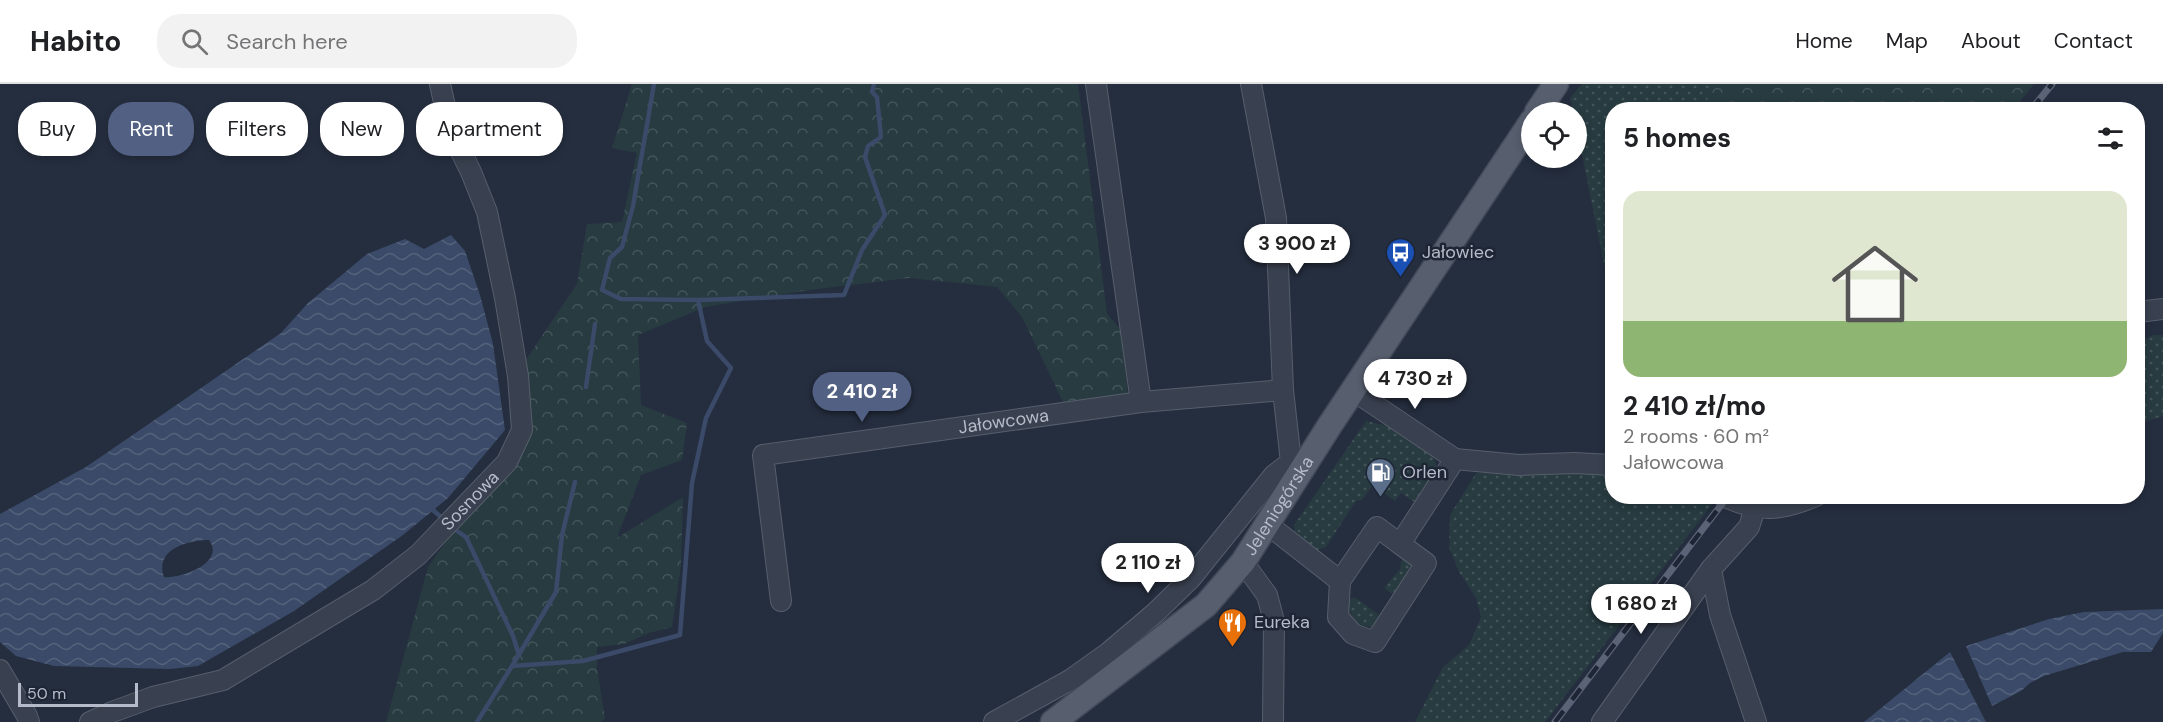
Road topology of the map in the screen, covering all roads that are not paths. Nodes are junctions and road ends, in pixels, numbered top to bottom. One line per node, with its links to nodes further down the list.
1 (440, 84): 26 (street, Sosnowa)
2 (1096, 84): 11 (street)
3 (1251, 84): 9 (street)
4 (1556, 84): 5 (main road)
5 (1544, 102)
6 (1521, 138): 10 (main road, Jeleniogórska)
7 (2163, 309): 8 (street)
8 (2145, 311)
9 (1283, 390): 11 (street, Jałowcowa); 14 (street)
10 (1354, 391): 12 (street); 14 (main road, Jeleniogórska)
11 (1141, 402): 23 (street, Jałowcowa)
12 (1455, 459): 13 (street); 19 (street)
13 (1605, 465)
14 (1294, 470): 18 (main road, Jeleniogórska); 27 (street)
15 (1744, 504): 17 (street)
16 (1792, 504): 17 (street)
17 (1755, 508): 21 (street)
18 (1267, 524): 20 (main road, Jeleniogórska); 22 (street)
19 (1400, 544): 22 (street); 22 (street)
20 (1243, 562): 28 (main road, Jeleniogórska); 29 (street)
21 (1711, 569): 30 (street); 31 (street)
22 (1340, 580)
23 (781, 601)
24 (0, 670): 25 (street)
25 (28, 722)
26 (90, 722)
27 (994, 722)
28 (1053, 722)
29 (1273, 722)
30 (1602, 722)
31 (1756, 722)

